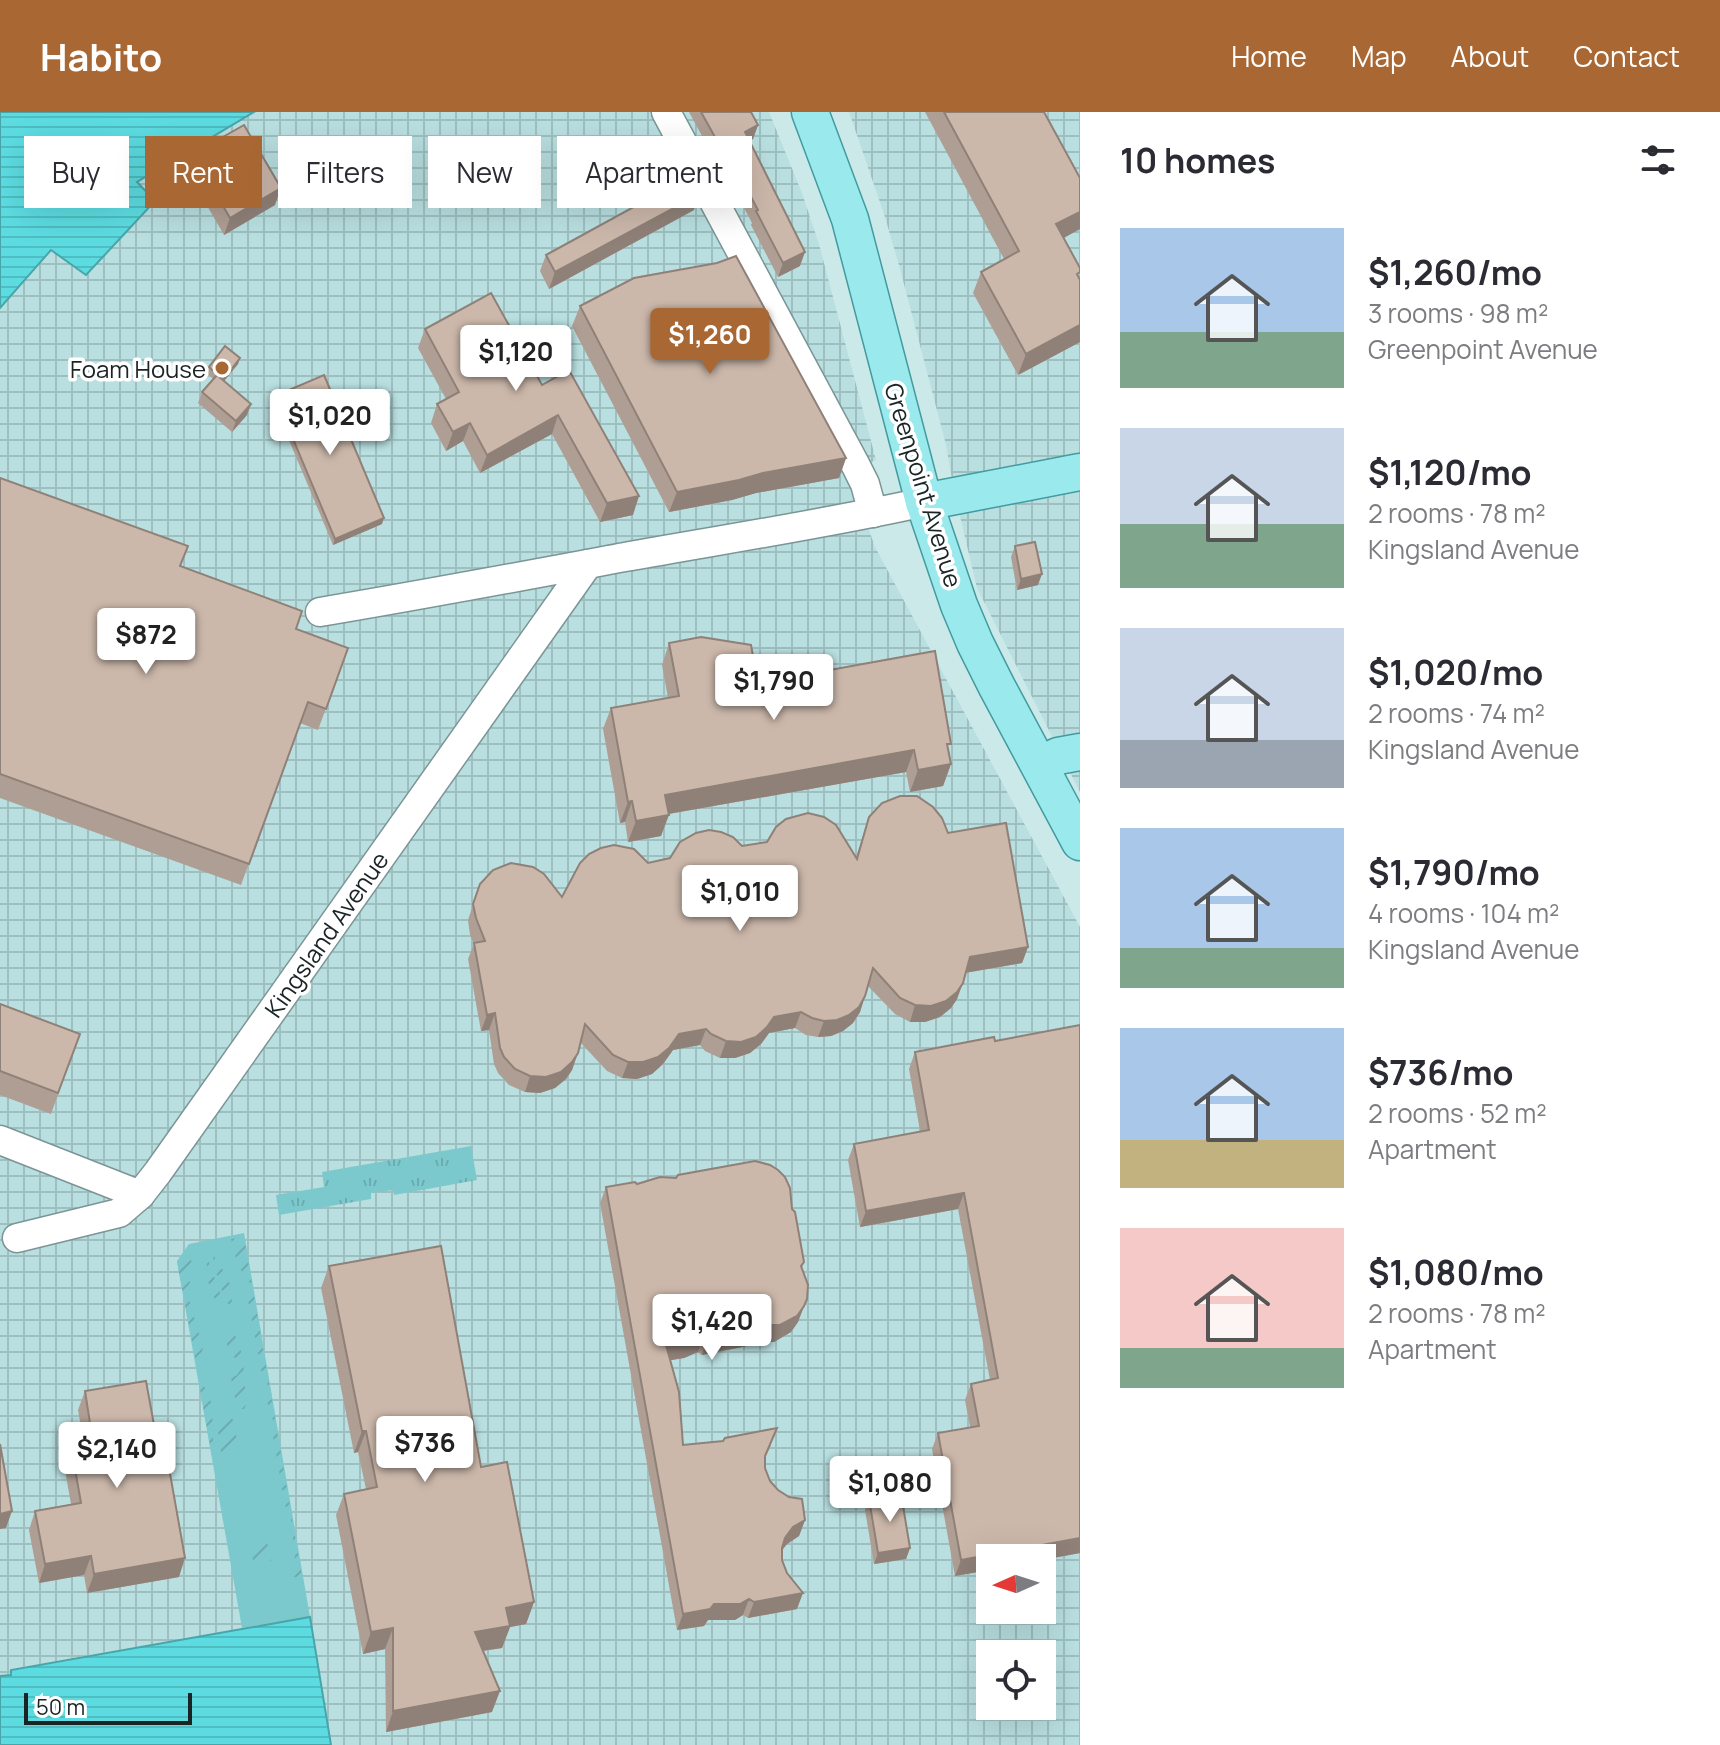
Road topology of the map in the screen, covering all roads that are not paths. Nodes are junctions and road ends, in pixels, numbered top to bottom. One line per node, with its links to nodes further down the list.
1 (666, 112): 5 (street)
2 (810, 112): 4 (main road, Greenpoint Avenue)
3 (1080, 472): 4 (main road)
4 (924, 502): 5 (street); 9 (main road, Greenpoint Avenue)
5 (873, 513): 6 (street)
6 (588, 564): 7 (street); 12 (street, Kingsland Avenue)
7 (320, 612)
8 (1080, 752): 9 (main road)
9 (1040, 765): 10 (main road, Greenpoint Avenue)
10 (1080, 842)
11 (0, 1140): 12 (street)
12 (140, 1195): 13 (street, Kingsland Avenue)
13 (17, 1238)

